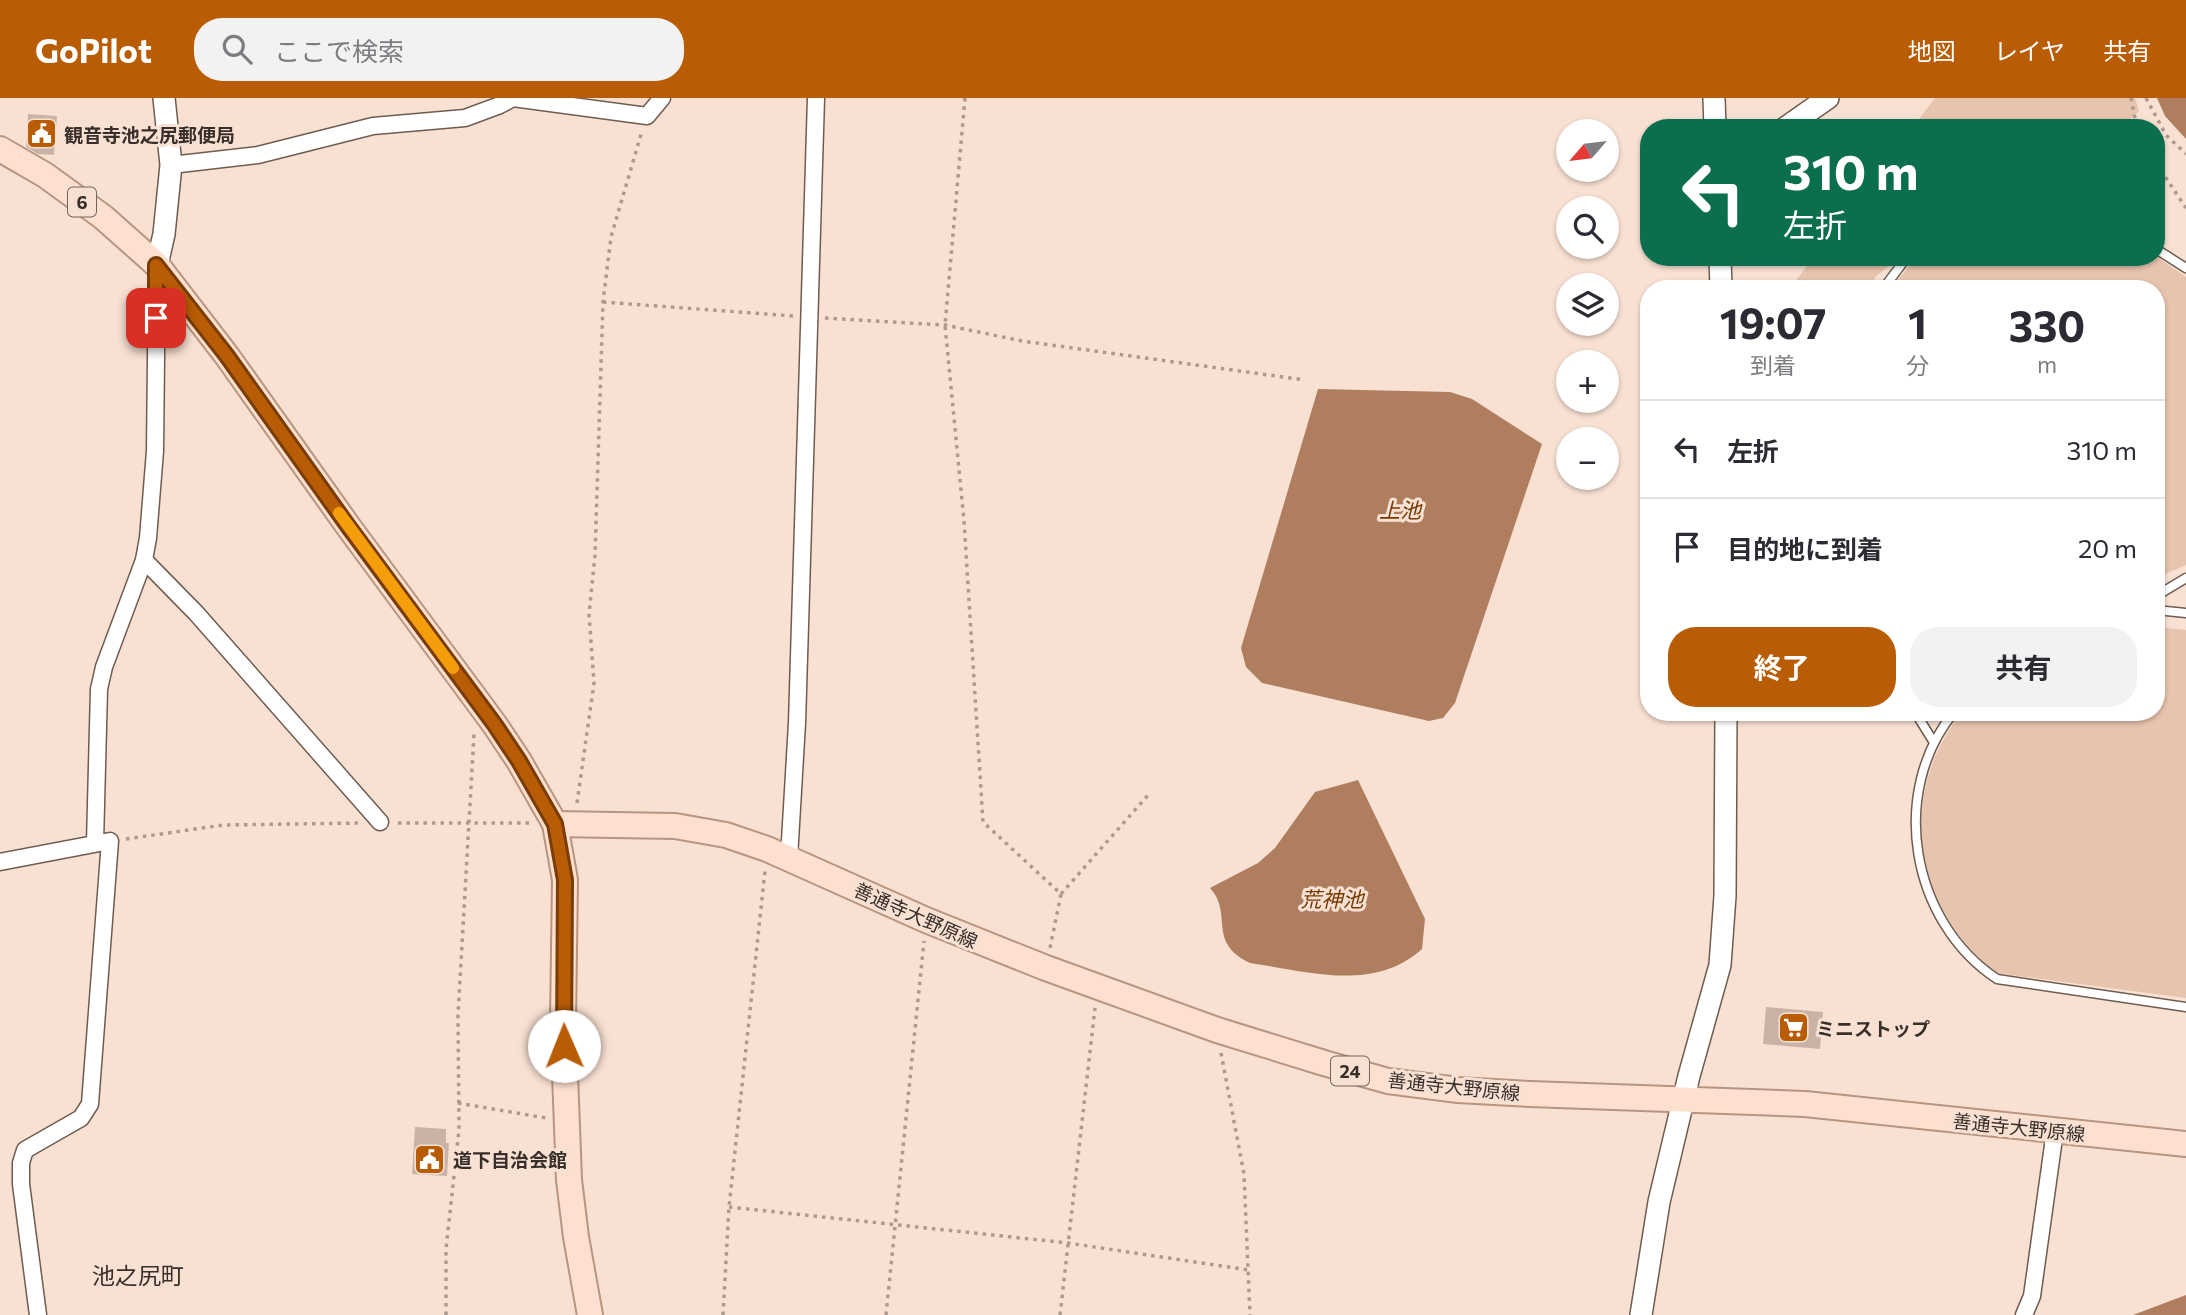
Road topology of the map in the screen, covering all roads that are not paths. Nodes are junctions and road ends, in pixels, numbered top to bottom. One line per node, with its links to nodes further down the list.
1 (164, 98): 9 (street)
2 (662, 98): 9 (street)
3 (816, 98): 25 (street)
4 (1714, 98): 6 (street)
5 (1828, 98): 7 (street)
6 (1715, 119)
7 (1798, 119)
8 (0, 149): 11 (main road, 6)
9 (171, 165): 11 (street)
10 (2165, 255): 12 (lane)
11 (156, 265): 13 (street); 23 (main road, 6)
12 (2186, 268)
13 (144, 560): 22 (street); 24 (street)
14 (2186, 579): 15 (lane)
15 (2165, 591)
16 (2165, 611): 17 (lane)
17 (2186, 613)
18 (1726, 721): 28 (street)
19 (1921, 721): 21 (lane)
20 (1947, 721): 21 (lane)
21 (1933, 741): 27 (lane)
22 (380, 822)
23 (564, 824): 25 (main road, 善通寺大野原線 / 24); 32 (main road, 6)
24 (102, 842): 26 (street); 31 (street)
25 (778, 854): 28 (main road, 善通寺大野原線 / 24)
26 (0, 862)
27 (2186, 1007)
28 (1684, 1100): 29 (main road, 善通寺大野原線 / 24); 33 (street)
29 (2055, 1131): 30 (main road, 善通寺大野原線 / 24); 34 (street)
30 (2186, 1144)
31 (37, 1315)
32 (590, 1315)
33 (1641, 1315)
34 (2024, 1315)

